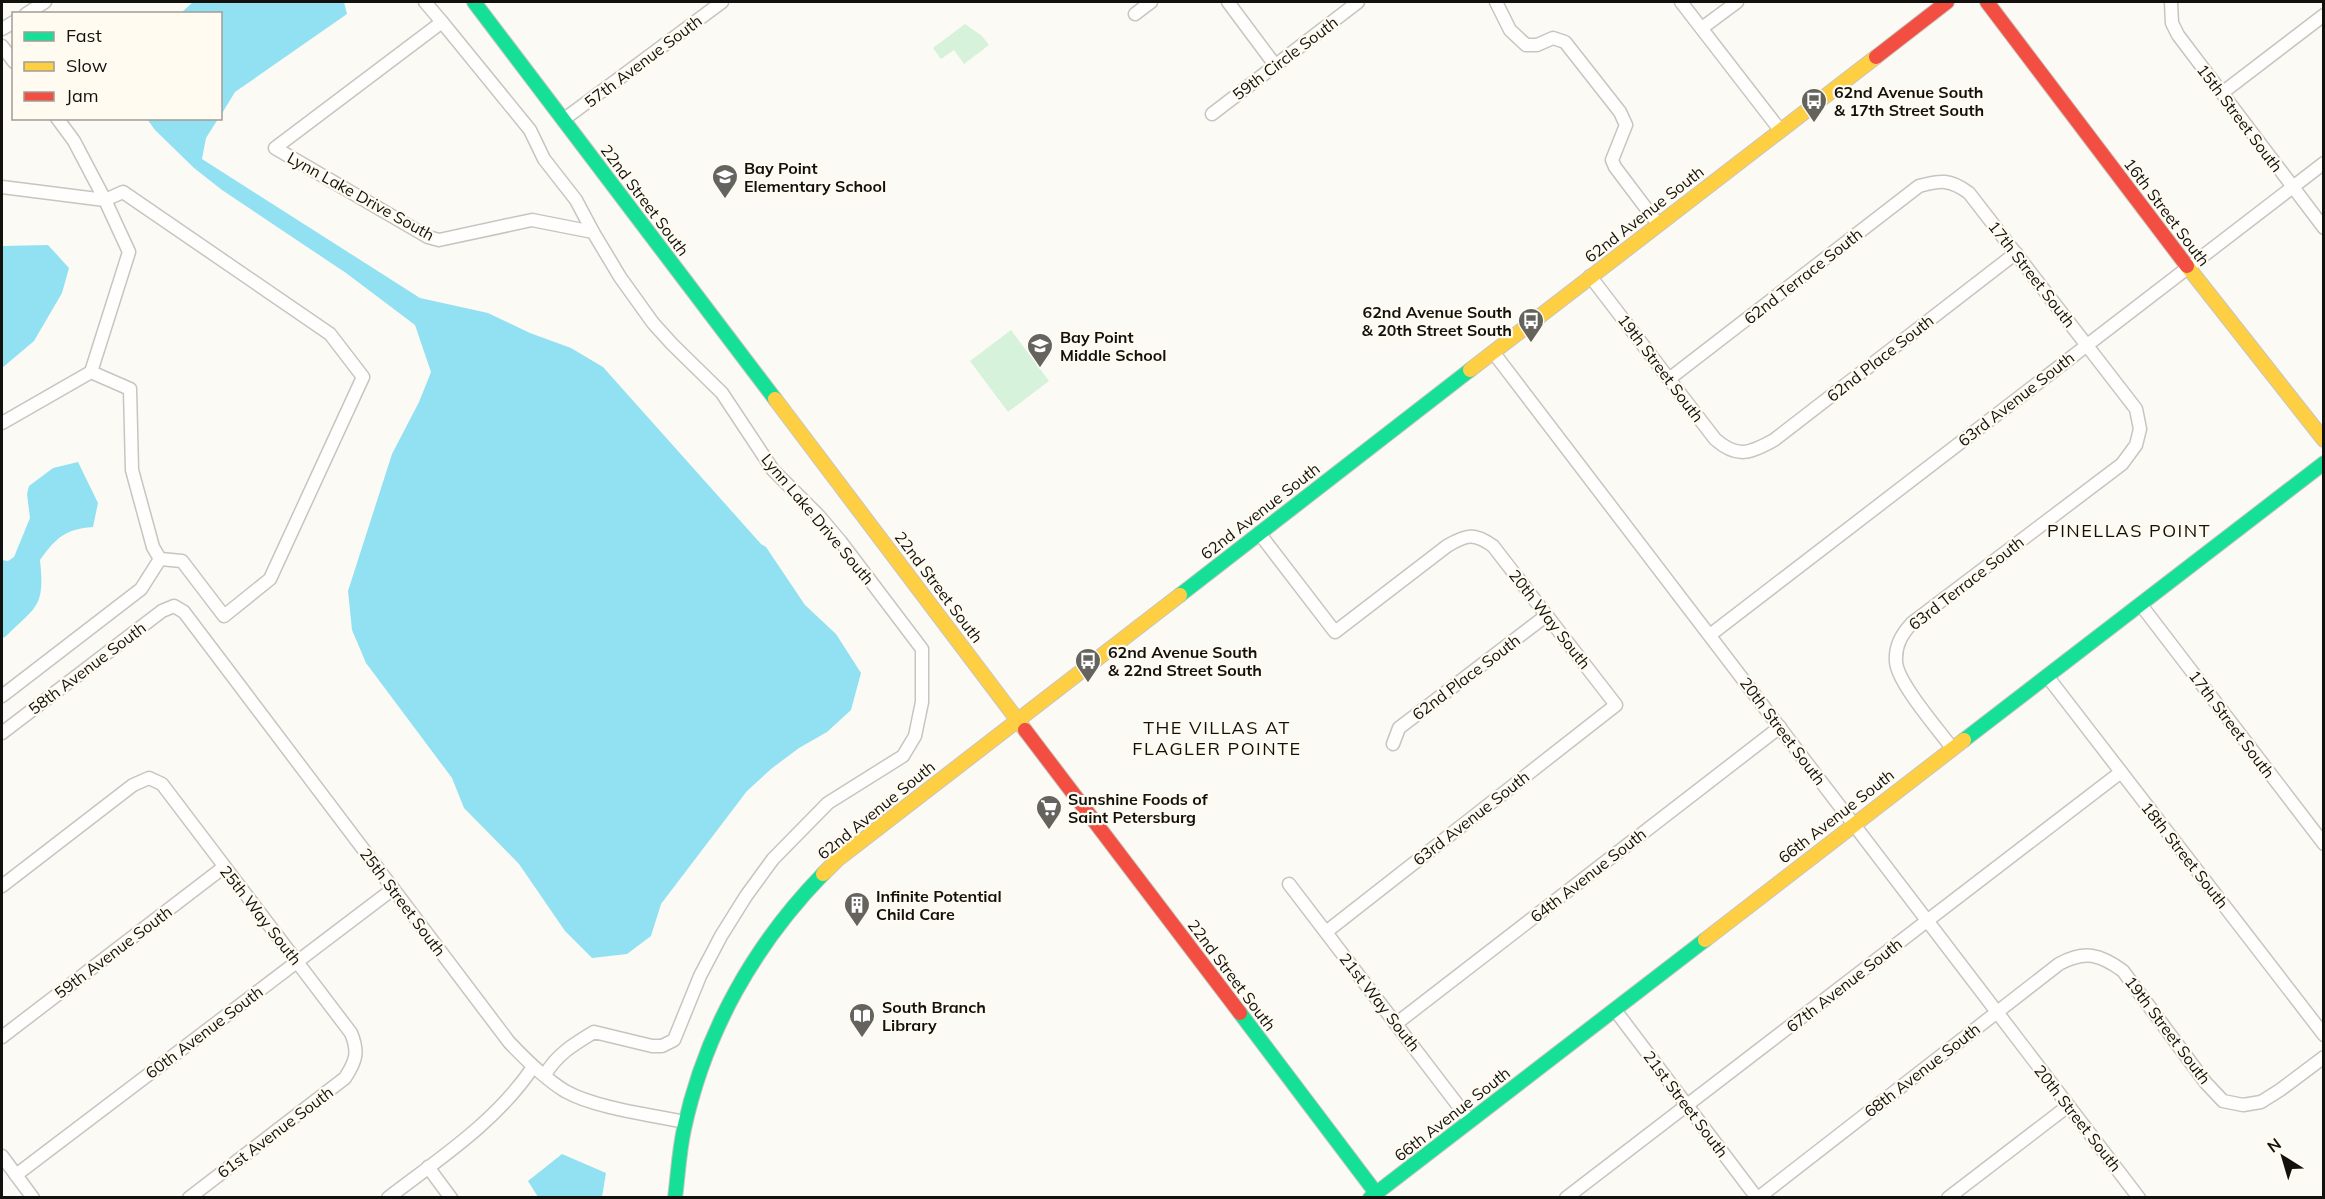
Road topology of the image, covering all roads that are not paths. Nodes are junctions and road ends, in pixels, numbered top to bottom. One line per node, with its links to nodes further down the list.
1 (45, 2): 15 (street)
2 (425, 2): 18 (street)
3 (474, 2): 26 (street, 22nd Street South)
4 (699, 2): 14 (street)
5 (1151, 2): 16 (street)
6 (1228, 2): 22 (street)
7 (1358, 2): 22 (street, 59th Circle South)
8 (1496, 2): 33 (street)
9 (1681, 2): 19 (street)
10 (1737, 2): 19 (street)
11 (1947, 2): 27 (street, 62nd Avenue South)
12 (1986, 2): 37 (street, 16th Street South)
13 (2171, 2): 23 (street, 15th Street South)
14 (718, 5): 26 (street, 57th Avenue South)
15 (29, 12)
16 (1135, 14)
17 (2324, 15): 23 (street)
18 (441, 22): 35 (street); 35 (street, Lynn Lake Drive South)
19 (1702, 28): 27 (street)
20 (2, 46): 21 (street)
21 (12, 59)
22 (1275, 65): 24 (street, 59th Circle South)
23 (2222, 93): 31 (street, 15th Street South)
24 (1212, 114)
25 (58, 120): 32 (street)
26 (563, 120): 57 (street, 22nd Street South)
27 (1780, 130): 33 (street, 62nd Avenue South)
28 (2324, 163): 31 (street, 63rd Avenue South)
29 (1940, 181): 36 (street, 17th Street South); 42 (street, 62nd Terrace South)
30 (2, 187): 32 (street)
31 (2292, 188): 34 (street, 15th Street South); 37 (street, 63rd Avenue South)
32 (105, 200): 41 (street); 49 (street)
33 (1658, 224): 38 (street, 62nd Avenue South)
34 (2324, 228)
35 (593, 232): 81 (street, Lynn Lake Drive South)
36 (2016, 253): 39 (street, 17th Street South); 46 (street, 62nd Place South)
37 (2188, 267): 39 (street, 63rd Avenue South); 44 (street, 16th Street South)
38 (1590, 276): 40 (street, 62nd Avenue South); 42 (street, 19th Street South)
39 (2086, 345): 45 (street, 17th Street South); 53 (street, 63rd Avenue South)
40 (1493, 352): 48 (street, 62nd Avenue South); 53 (street, 20th Street South)
41 (91, 372): 43 (street); 49 (street)
42 (1669, 379): 46 (street, 19th Street South)
43 (2, 423)
44 (2324, 440)
45 (2136, 444): 61 (street, 63rd Terrace South)
46 (1739, 452)
47 (2324, 463): 50 (street, 66th Avenue South)
48 (1259, 533): 52 (street, 20th Way South); 57 (street, 62nd Avenue South)
49 (160, 559): 55 (street)
50 (2141, 605): 54 (street, 66th Avenue South); 64 (street, 17th Street South)
51 (174, 606): 59 (street, 58th Avenue South); 68 (street, 25th Street South)
52 (1547, 615): 56 (street, 20th Way South); 60 (street, 62nd Place South)
53 (1710, 635): 58 (street, 20th Street South)
54 (2047, 676): 61 (street, 66th Avenue South); 62 (street, 18th Street South)
55 (2, 696)
56 (1616, 705): 70 (street, 63rd Avenue South)
57 (1018, 719): 85 (street, 62nd Avenue South); 89 (street, 22nd Street South)
58 (1780, 727): 63 (street, 20th Street South); 75 (street, 64th Avenue South)
59 (2, 733)
60 (1393, 744)
61 (1952, 748): 63 (street, 66th Avenue South)
62 (2121, 772): 69 (street, 67th Avenue South); 76 (street, 18th Street South)
63 (1854, 824): 69 (street, 20th Street South); 73 (street, 66th Avenue South)
64 (2324, 844)
65 (224, 867): 67 (street, 25th Way South); 72 (street, 25th Way South); 77 (street, 59th Avenue South)
66 (1289, 884): 70 (street, 21st Way South)
67 (2, 886)
68 (393, 889): 72 (street, 60th Avenue South); 80 (street, 25th Street South)
69 (1927, 920): 74 (street, 20th Street South); 82 (street, 67th Avenue South)
70 (1326, 932): 75 (street, 21st Way South)
71 (2092, 955): 74 (street, 68th Avenue South); 78 (street, 19th Street South)
72 (297, 962): 79 (street, 25th Way South); 88 (street, 60th Avenue South)
73 (1615, 1010): 82 (street, 21st Street South); 84 (street, 66th Avenue South)
74 (1997, 1012): 83 (street, 20th Street South); 96 (street, 68th Avenue South)
75 (1397, 1023): 84 (street, 21st Way South)
76 (2324, 1035)
77 (2, 1037)
78 (2324, 1057)
79 (356, 1062): 91 (street, 61st Avenue South)
80 (533, 1067): 81 (street, 25th Street South); 87 (street)
81 (545, 1076): 85 (street, 25th Street South)
82 (1687, 1106): 95 (street, 67th Avenue South); 96 (street, 21st Street South)
83 (2068, 1106): 97 (street); 98 (street, 20th Street South)
84 (1470, 1121): 89 (street, 66th Avenue South)
85 (686, 1122): 94 (street, 62nd Avenue South)
86 (2, 1156): 88 (street)
87 (428, 1167): 92 (street); 93 (street)
88 (16, 1175): 90 (street)
89 (1373, 1195)
90 (33, 1197)
91 (189, 1197)
92 (388, 1197)
93 (451, 1197)
94 (675, 1197)
95 (1566, 1197)
96 (1757, 1197)
97 (1948, 1197)
98 (2138, 1197)

